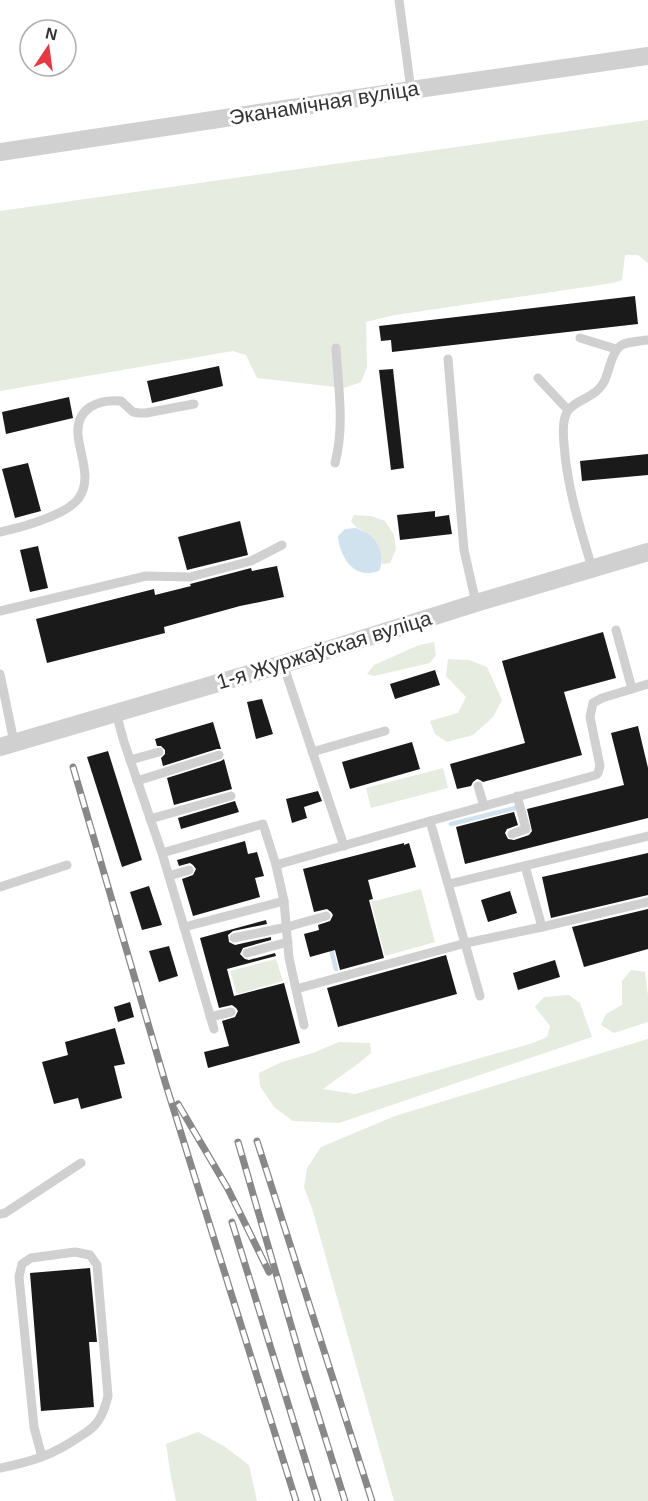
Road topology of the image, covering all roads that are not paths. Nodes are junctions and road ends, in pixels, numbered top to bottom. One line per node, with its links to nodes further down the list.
1 (399, 0): 3 (lane)
2 (648, 56): 3 (street, Эканамічная вуліца)
3 (411, 90): 4 (street, Эканамічная вуліца)
4 (0, 152)
5 (580, 338): 8 (lane)
6 (648, 340): 8 (lane)
7 (336, 348): 13 (lane)
8 (616, 349): 12 (lane)
9 (448, 359): 18 (lane)
10 (538, 378): 12 (lane)
11 (194, 404): 14 (lane)
12 (567, 410): 17 (lane)
13 (335, 463)
14 (0, 532)
15 (282, 545): 19 (lane)
16 (648, 552): 17 (street, 1-я Журжаўская вуліца)
17 (592, 568): 18 (street, 1-я Журжаўская вуліца)
18 (476, 603): 21 (street, 1-я Журжаўская вуліца)
19 (0, 611)
20 (616, 630): 24 (lane)
21 (283, 664): 25 (street, 1-я Журжаўская вуліца); 29 (lane)
22 (0, 674): 27 (lane)
23 (648, 684): 24 (lane)
24 (632, 689): 34 (lane)
25 (116, 713): 27 (street, 1-я Журжаўская вуліца); 31 (lane)
26 (385, 731): 29 (lane)
27 (7, 745)
28 (159, 752): 31 (lane)
29 (312, 752): 43 (lane)
30 (219, 754): 33 (lane)
31 (130, 760): 33 (lane)
32 (564, 773): 34 (lane)
33 (137, 781): 39 (lane)
34 (567, 783): 37 (lane)
35 (478, 786): 38 (lane)
36 (231, 796): 39 (lane)
37 (518, 796): 38 (lane); 41 (lane)
38 (484, 806): 40 (lane)
39 (150, 819): 44 (lane)
40 (430, 821): 43 (lane); 51 (lane)
41 (512, 834)
42 (648, 836): 48 (lane)
43 (341, 847): 45 (lane); 47 (lane)
44 (162, 853): 47 (lane); 50 (lane)
45 (341, 858)
46 (67, 865): 52 (lane)
47 (276, 865): 53 (lane)
48 (525, 866): 51 (lane); 58 (lane)
49 (189, 870): 50 (lane)
50 (169, 876): 56 (lane)
51 (449, 884): 61 (lane)
52 (0, 887)
53 (284, 901): 56 (lane); 57 (lane)
54 (648, 902): 58 (lane)
55 (326, 916): 57 (lane)
56 (184, 927): 66 (lane)
57 (287, 927): 59 (lane); 60 (lane)
58 (542, 927): 61 (lane)
59 (234, 938)
60 (288, 942): 62 (lane); 63 (lane)
61 (466, 943): 63 (lane); 64 (lane)
62 (247, 953)
63 (296, 989): 67 (lane)
64 (480, 996)
65 (231, 1012): 66 (lane)
66 (210, 1017): 68 (lane)
67 (304, 1025)
68 (214, 1029)
69 (81, 1163): 70 (lane)
70 (0, 1214)
71 (42, 1457): 71 (lane); 72 (lane)
72 (0, 1468)

